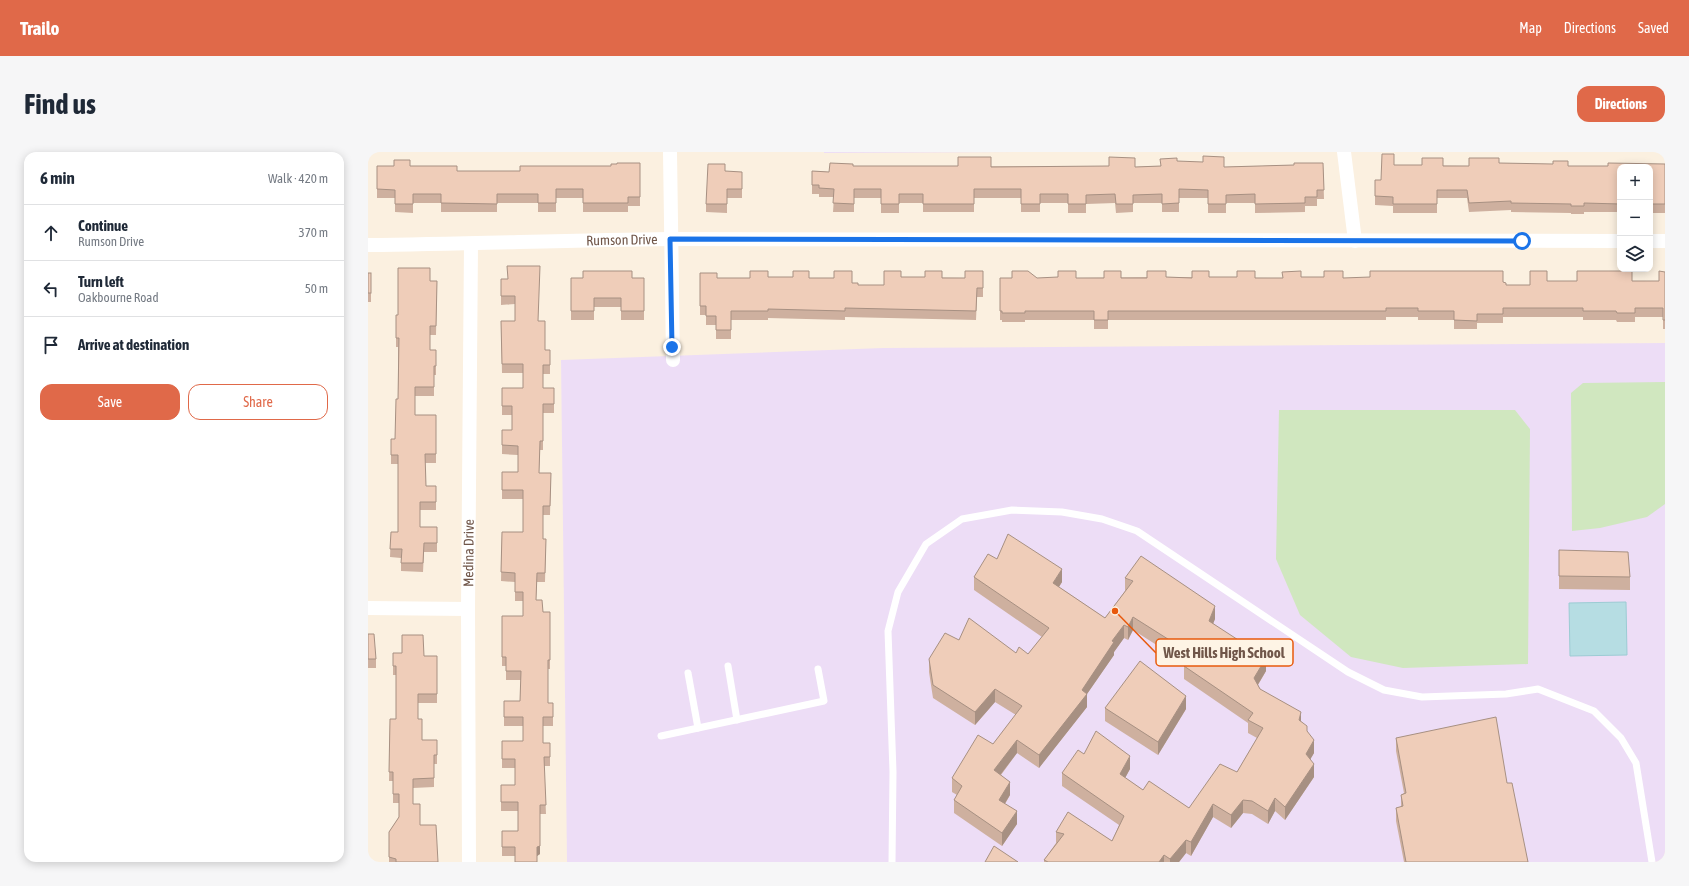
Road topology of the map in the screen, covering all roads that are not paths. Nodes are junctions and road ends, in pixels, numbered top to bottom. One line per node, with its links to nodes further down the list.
1 (670, 152): 3 (street)
2 (1344, 152): 4 (street)
3 (670, 239): 4 (street, Rumson Drive); 8 (street, Rumson Drive); 10 (street)
4 (1355, 241): 5 (street, Rumson Drive)
5 (1617, 241)
6 (1653, 241): 7 (street)
7 (1665, 241)
8 (471, 244): 9 (street, Rumson Drive); 12 (street, Medina Drive)
9 (368, 245)
10 (672, 360)
11 (368, 608): 12 (street)
12 (468, 609): 19 (street, Medina Drive)
13 (728, 666): 16 (lane)
14 (818, 669): 16 (lane)
15 (688, 673): 17 (lane)
16 (737, 720): 17 (lane)
17 (698, 728): 18 (lane)
18 (661, 736)
19 (469, 862)
20 (892, 862): 21 (lane)
21 (1652, 862)

